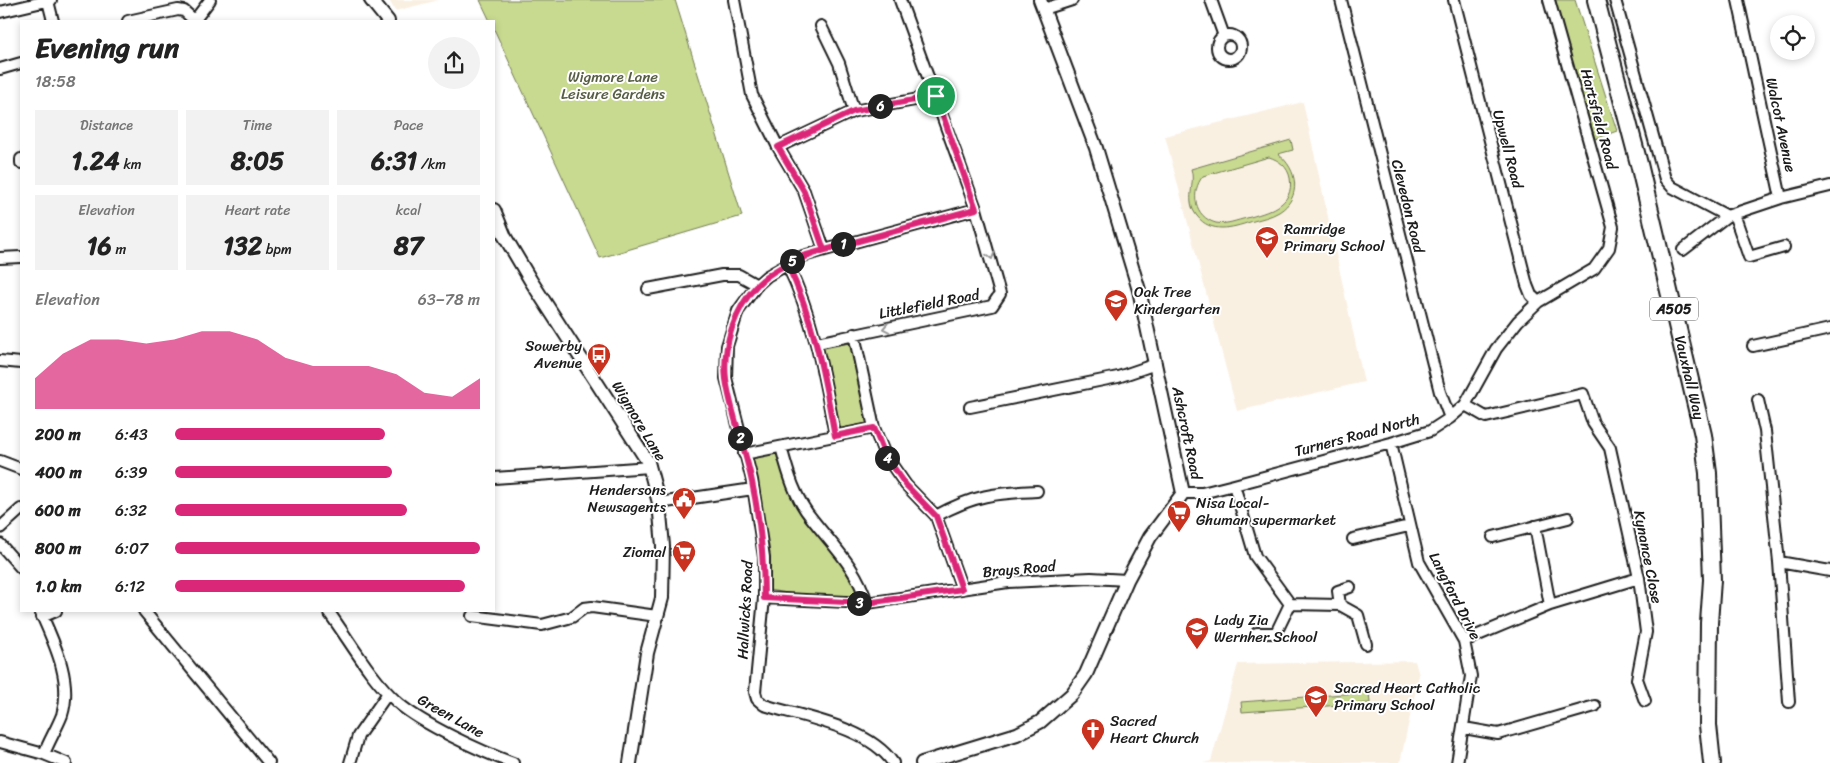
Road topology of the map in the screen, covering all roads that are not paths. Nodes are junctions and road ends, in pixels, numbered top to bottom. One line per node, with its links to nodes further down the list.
1 (49, 0): 15 (street); 16 (street)
2 (210, 0): 19 (street)
3 (372, 0): 20 (street)
4 (734, 0): 27 (street)
5 (900, 0): 25 (street, Littlefield Road)
6 (1072, 0): 14 (street)
7 (1211, 0): 22 (street)
8 (1341, 0): 53 (street, Clevedon Road)
9 (1454, 0): 42 (street, Upwell Road)
10 (1549, 0): 34 (street, Hartsfield Road)
11 (1596, 0): 113 (main road, Vauxhall Way / A505)
12 (1615, 0): 32 (street)
13 (1738, 0): 29 (street, Walcot Avenue)
14 (1042, 5): 49 (street, Ashcroft Road)
15 (0, 12)
16 (53, 20)
17 (133, 20): 18 (street)
18 (193, 20)
19 (195, 20)
20 (387, 20)
21 (821, 26): 26 (street)
22 (1224, 36)
23 (20, 63): 24 (street)
24 (0, 69)
25 (936, 96): 26 (street); 30 (street, Littlefield Road)
26 (854, 111): 27 (street)
27 (778, 147): 35 (street)
28 (1830, 186): 29 (street)
29 (1781, 198): 32 (street)
30 (976, 209): 35 (street, Hallwicks Road); 44 (street, Littlefield Road, one-way to 44)
31 (495, 212): 60 (street, Wigmore Lane)
32 (1730, 215): 33 (street); 36 (street)
33 (1784, 247)
34 (1609, 248): 42 (street, Turners Road North)
35 (824, 250): 39 (street, Hallwicks Road)
36 (1683, 250)
37 (0, 258): 38 (street)
38 (20, 258)
39 (787, 264): 40 (street, Hallwicks Road); 45 (street)
40 (757, 285): 41 (street); 58 (street, Hallwicks Road)
41 (648, 289)
42 (1538, 302): 51 (street, Turners Road North)
43 (1830, 329): 46 (street)
44 (854, 334): 45 (street, Littlefield Road); 54 (street)
45 (817, 343): 55 (street)
46 (1753, 346)
47 (0, 361): 48 (street)
48 (20, 363)
49 (1156, 364): 52 (street); 66 (street, Ashcroft Road)
50 (1758, 400): 77 (street)
51 (1465, 405): 53 (street, Turners Road North); 80 (street, Kynance Close)
52 (970, 407)
53 (1450, 418): 56 (street, Turners Road North)
54 (874, 428): 55 (street); 69 (street)
55 (835, 436): 57 (street)
56 (1391, 443): 63 (street, Turners Road North); 71 (street, Langford Drive)
57 (780, 447): 58 (street); 85 (street)
58 (744, 454): 64 (street, Hallwicks Road)
59 (0, 461): 61 (street)
60 (650, 467): 62 (street); 67 (street, Wigmore Lane)
61 (20, 469)
62 (495, 478)
63 (1234, 485): 66 (street, Turners Road North); 86 (street)
64 (753, 489): 67 (street); 84 (street, Hallwicks Road)
65 (1037, 491): 69 (street)
66 (1183, 493): 81 (street, Ashcroft Road)
67 (659, 503): 93 (street, Wigmore Lane)
68 (20, 510): 73 (street)
69 (936, 516): 83 (street)
70 (1568, 518): 72 (street)
71 (1409, 526): 75 (street); 95 (street, Langford Drive)
72 (1535, 526): 74 (street); 88 (street)
73 (0, 528)
74 (1494, 537)
75 (1353, 539)
76 (0, 544): 78 (street)
77 (1779, 562): 79 (street); 99 (street)
78 (20, 566)
79 (1830, 571)
80 (1639, 578): 88 (street); 98 (street, Kynance Close)
81 (1127, 580): 83 (street, Brays Road); 111 (street, Ashcroft Road)
82 (1350, 587): 87 (street)
83 (962, 589): 85 (street, Brays Road)
84 (764, 598): 85 (street, Brays Road); 110 (street, Hallwicks Road)
85 (867, 603)
86 (1290, 604): 87 (street); 94 (street)
87 (1340, 605): 96 (street)
88 (1550, 605): 95 (street)
89 (145, 612): 106 (street)
90 (329, 612): 97 (street, Green Lane)
91 (41, 614): 103 (street)
92 (472, 616): 93 (street)
93 (657, 616): 109 (street, Wigmore Lane)
94 (1257, 633)
95 (1464, 641): 101 (street, Langford Drive)
96 (1366, 644)
97 (388, 693): 104 (street, Green Lane); 107 (street)
98 (1645, 701)
99 (1790, 702)
100 (1595, 706): 101 (street)
101 (1464, 728): 112 (street, Langford Drive)
102 (0, 742): 103 (street)
103 (44, 754): 105 (street)
104 (492, 759): 108 (street, Green Lane)
105 (66, 763)
106 (269, 763)
107 (350, 763)
108 (513, 763)
109 (630, 763)
110 (893, 763)
111 (922, 763)
112 (1457, 763)
113 (1712, 763)

